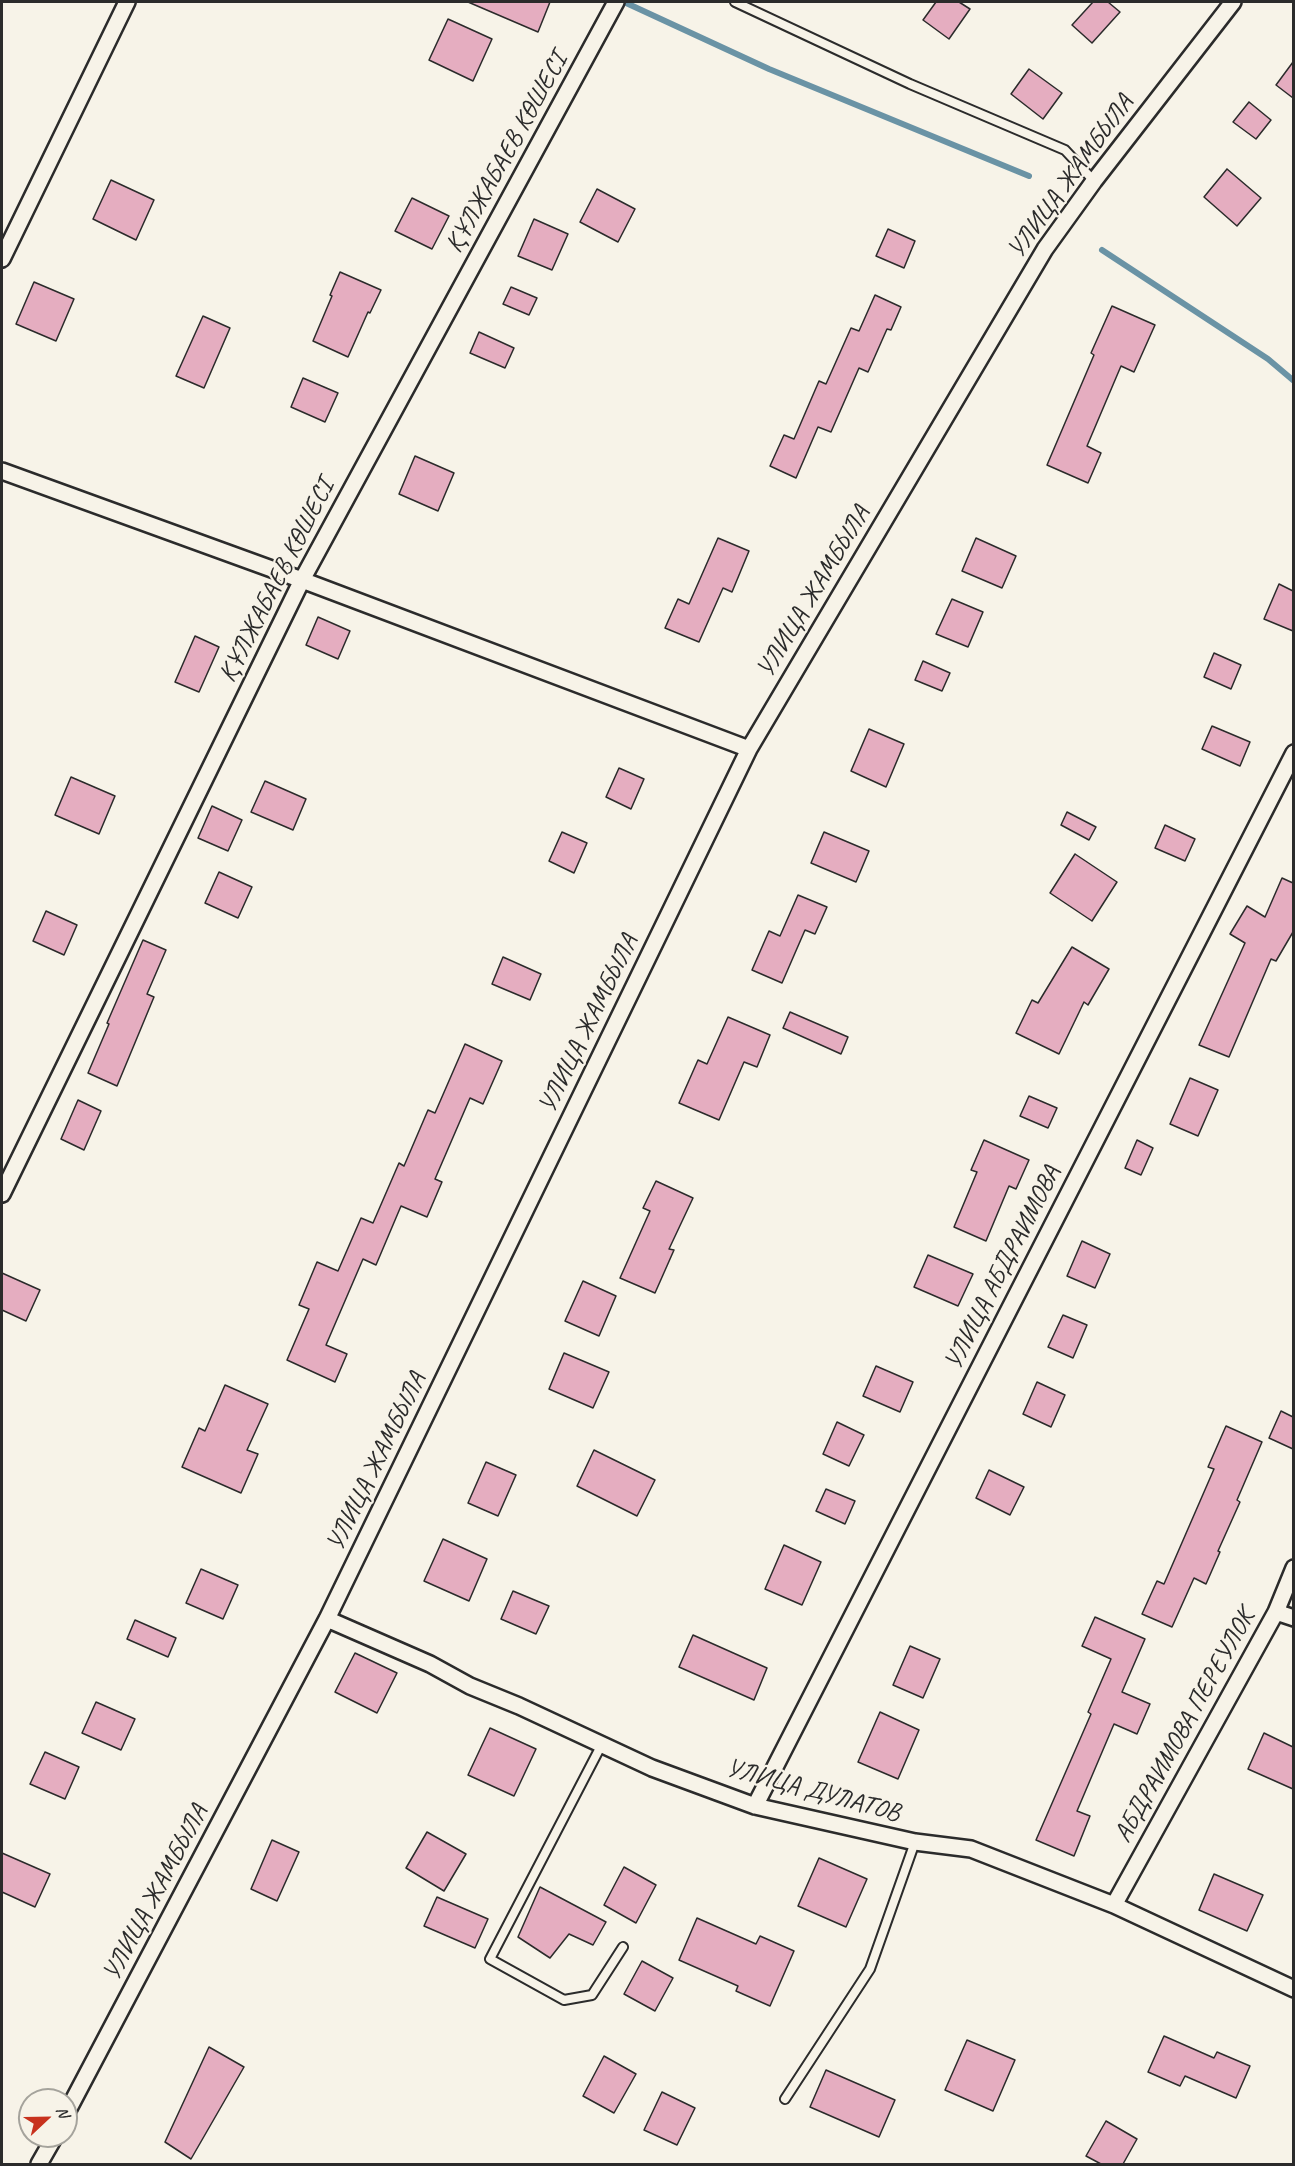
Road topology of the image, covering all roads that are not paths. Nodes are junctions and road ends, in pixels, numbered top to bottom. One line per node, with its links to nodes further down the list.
1 (127, 2): 6 (street)
2 (735, 2): 5 (lane)
3 (1233, 2): 5 (street, УЛИЦА ЖАМБЫЛА)
4 (613, 8): 8 (street, ҚҰЛЖАБАЕВ КӨШЕСІ)
5 (1094, 181): 9 (street, УЛИЦА ЖАМБЫЛА)
6 (2, 259)
7 (2, 471): 8 (street)
8 (302, 580): 9 (street); 11 (street, ҚҰЛЖАБАЕВ КӨШЕСІ)
9 (749, 749): 15 (street, УЛИЦА ЖАМБЫЛА)
10 (1293, 753): 17 (street, УЛИЦА АБДРАИМОВА)
11 (2, 1194)
12 (1293, 1568): 13 (street, АБДРАИМОВА ПЕРЕУЛОК)
13 (1276, 1612): 14 (street); 19 (street, АБДРАИМОВА ПЕРЕУЛОК)
14 (1293, 1618)
15 (327, 1619): 16 (street, УЛИЦА ДУЛАТОВ); 22 (street, УЛИЦА ЖАМБЫЛА)
16 (602, 1744): 17 (street, УЛИЦА ДУЛАТОВ); 20 (lane)
17 (755, 1806): 18 (street, УЛИЦА ДУЛАТОВ)
18 (915, 1842): 19 (street, УЛИЦА ДУЛАТОВ); 23 (lane)
19 (1114, 1905): 21 (street, УЛИЦА ДУЛАТОВ)
20 (623, 1947)
21 (1293, 1989)
22 (78, 2091)
23 (785, 2099)
24 (48, 2148): 25 (street)
25 (39, 2164)

